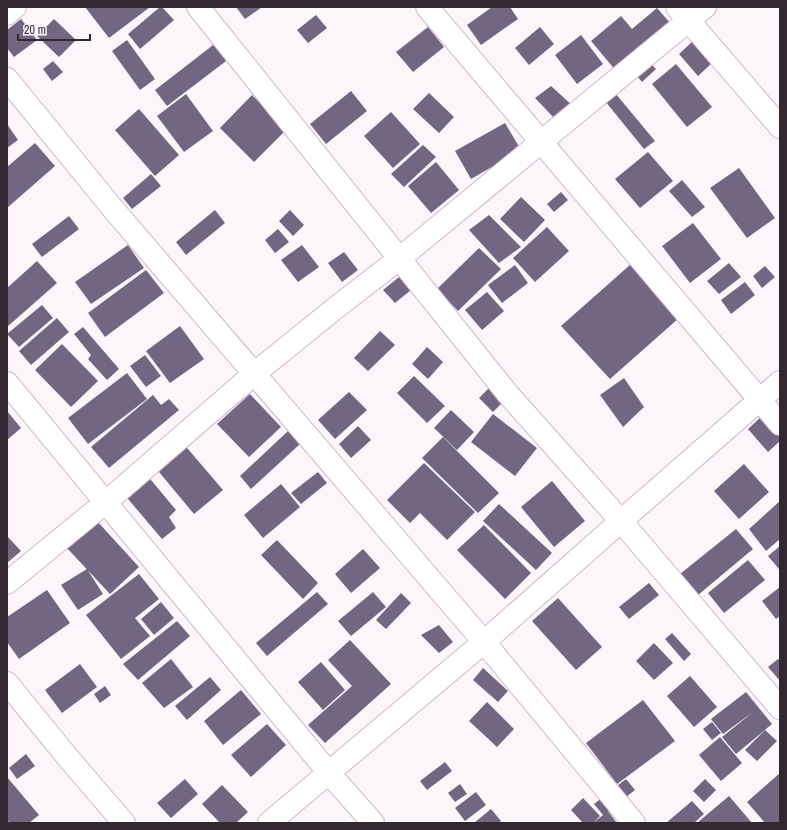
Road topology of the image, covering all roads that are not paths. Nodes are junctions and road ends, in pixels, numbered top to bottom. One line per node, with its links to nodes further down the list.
1 (15, 7): 5 (street)
2 (198, 7): 10 (street)
3 (427, 7): 9 (street)
4 (705, 7): 6 (street)
5 (7, 14)
6 (682, 14): 8 (street); 9 (street)
7 (7, 79): 11 (street)
8 (780, 127)
9 (541, 142): 10 (street); 14 (street)
10 (399, 259): 11 (street); 17 (street)
11 (254, 374): 16 (street); 19 (street)
12 (780, 382): 14 (street)
13 (7, 383): 16 (street)
14 (759, 400): 15 (street); 17 (street)
15 (780, 424)
16 (106, 502): 18 (street); 22 (street)
17 (621, 520): 19 (street); 21 (street)
18 (7, 583)
19 (484, 642): 22 (street); 26 (street)
20 (7, 683): 23 (street)
21 (780, 708)
22 (329, 773): 24 (street); 25 (street)
23 (124, 823)
24 (269, 823)
25 (374, 823)
26 (634, 823)

